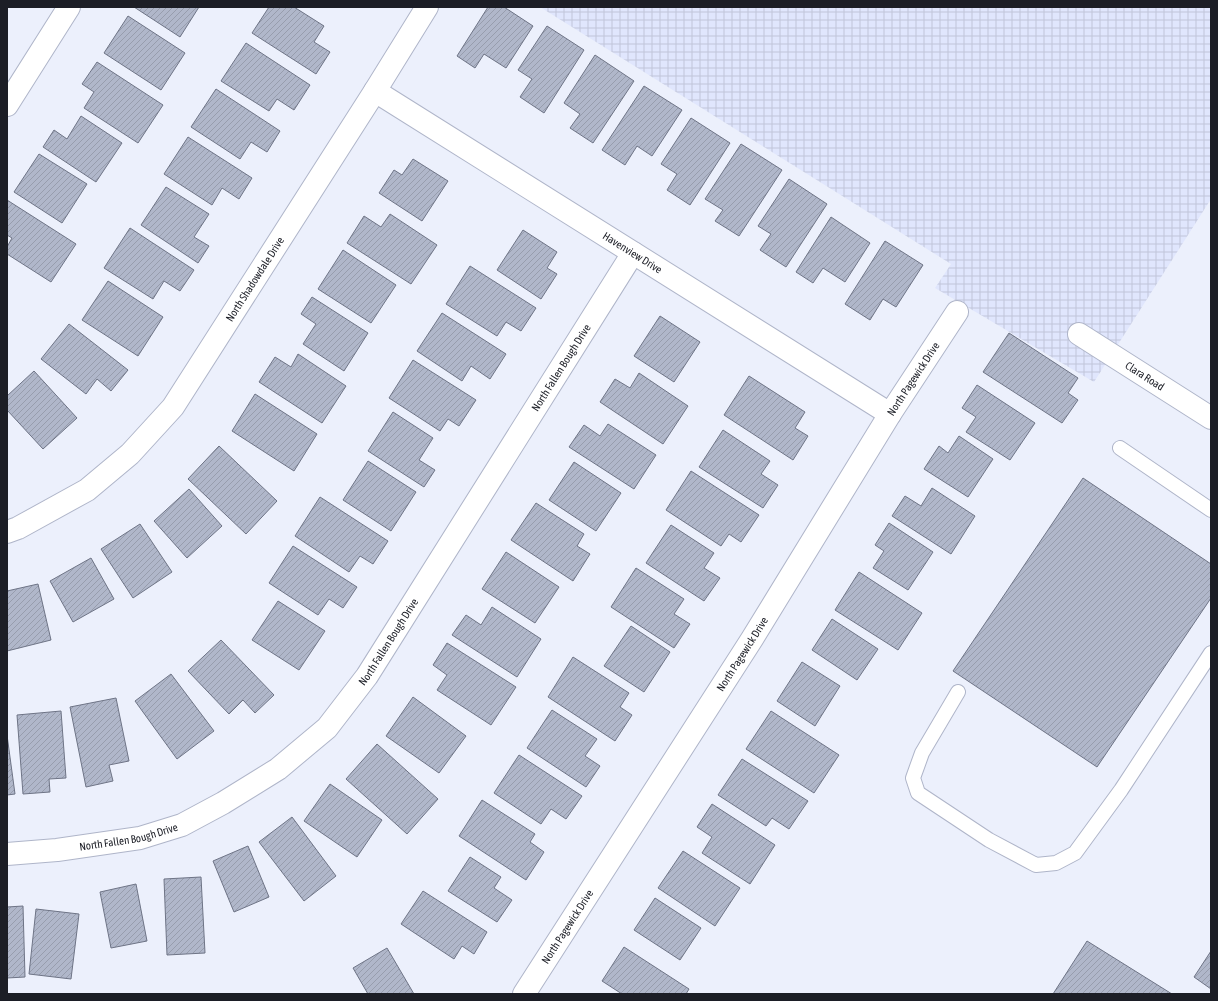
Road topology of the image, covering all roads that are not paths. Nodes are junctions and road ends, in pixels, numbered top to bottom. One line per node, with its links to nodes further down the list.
1 (69, 7): 4 (street)
2 (427, 7): 3 (street, North Shadowdale Drive)
3 (375, 90): 5 (street, Havenview Drive); 12 (street, North Shadowdale Drive)
4 (7, 105)
5 (633, 253): 8 (street, Havenview Drive); 15 (street, North Fallen Bough Drive)
6 (957, 312): 8 (street, North Pagewick Drive)
7 (1079, 334): 9 (street, Clara Road)
8 (890, 414): 16 (street, North Pagewick Drive)
9 (1211, 418)
10 (1120, 448): 11 (lane)
11 (1211, 510)
12 (7, 532)
13 (1211, 653): 14 (lane)
14 (958, 692)
15 (7, 854)
16 (524, 994)

